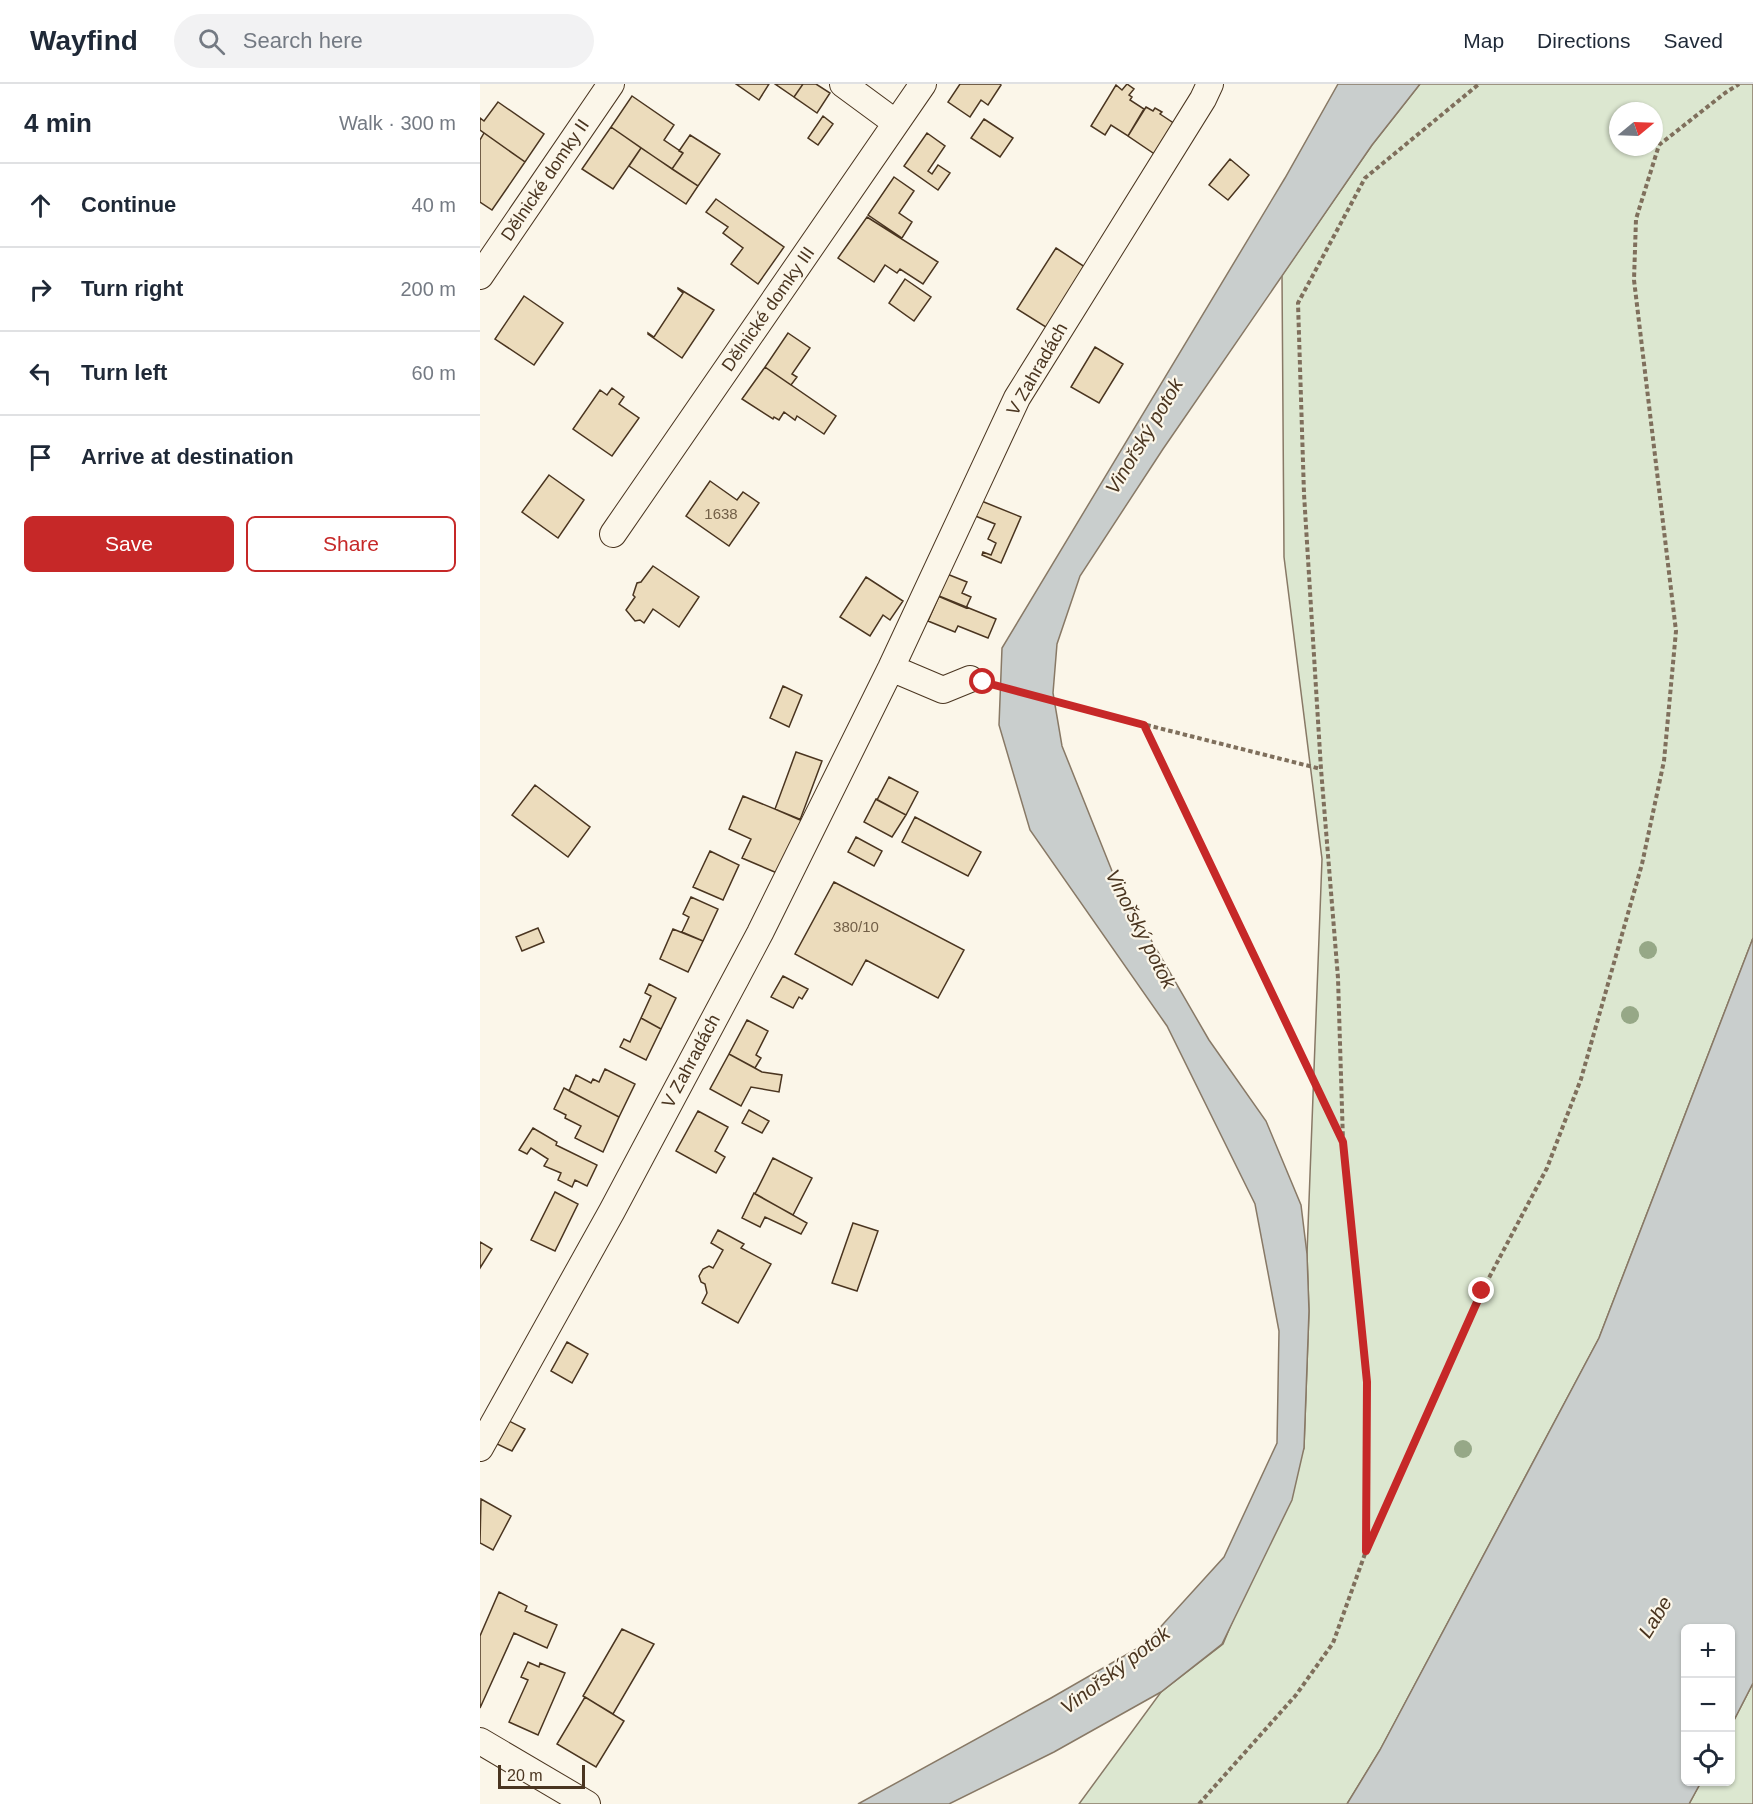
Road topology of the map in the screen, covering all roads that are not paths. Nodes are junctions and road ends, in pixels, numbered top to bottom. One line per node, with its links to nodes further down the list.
1 (610, 84): 6 (street, Dělnické domky II)
2 (843, 84): 5 (street)
3 (923, 84): 5 (street, Dělnické domky III)
4 (1210, 84): 8 (street, V Zahradách)
5 (896, 123): 7 (street, Dělnické domky III)
6 (480, 276)
7 (613, 534)
8 (891, 668): 9 (street); 10 (street, V Zahradách)
9 (982, 682)
10 (480, 1448)
11 (480, 1741): 12 (street)
12 (587, 1804)

